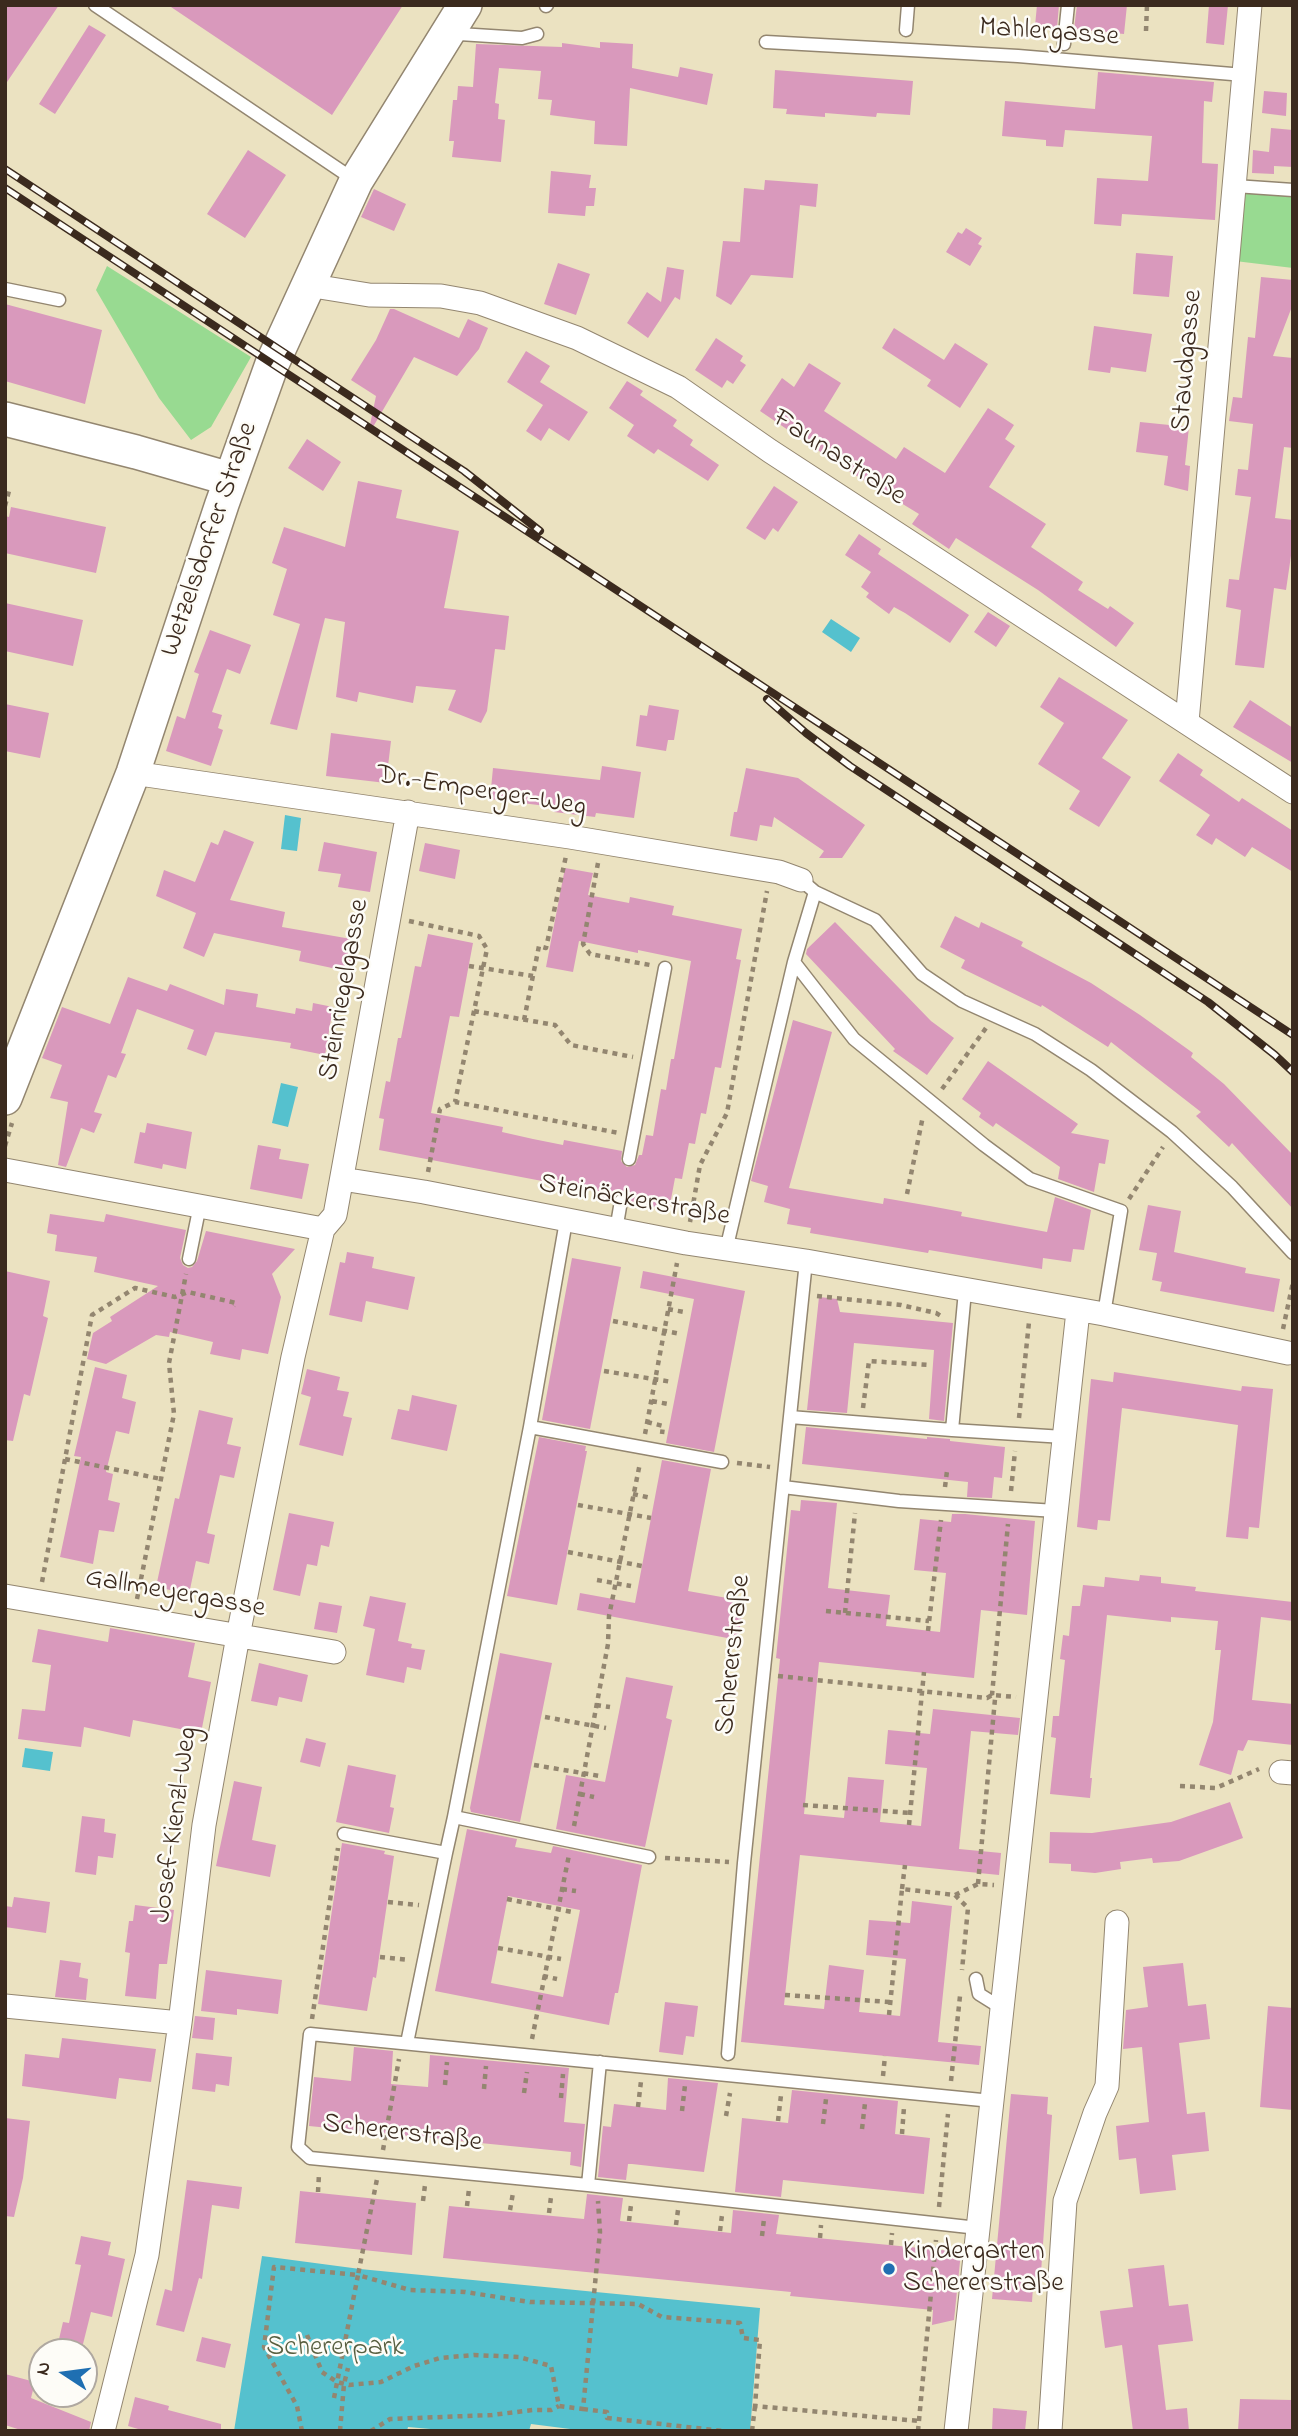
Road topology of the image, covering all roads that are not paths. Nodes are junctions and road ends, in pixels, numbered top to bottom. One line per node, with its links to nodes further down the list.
1 (95, 5): 11 (lane)
2 (908, 5): 6 (lane)
3 (1068, 5): 9 (lane)
4 (1250, 5): 10 (street, Staudgasse)
5 (457, 17): 7 (lane); 11 (main road, Wetzelsdorfer Straße)
6 (906, 30)
7 (537, 34)
8 (766, 42): 10 (lane, Mahlergasse)
9 (1064, 44)
10 (1244, 75): 12 (street, Staudgasse)
11 (356, 181): 14 (main road, Wetzelsdorfer Straße)
12 (1234, 186): 13 (lane); 19 (street, Staudgasse)
13 (1293, 190)
14 (307, 285): 18 (main road, Wetzelsdorfer Straße); 19 (street, Faunastraße)
15 (5, 289): 16 (lane)
16 (59, 300)
17 (5, 419): 18 (main road)
18 (230, 479): 20 (main road, Wetzelsdorfer Straße)
19 (1187, 722): 21 (street, Faunastraße)
20 (133, 772): 22 (street, Dr.-Emperger-Weg); 26 (main road, Wetzelsdorfer Straße)
21 (1293, 792)
22 (408, 812): 23 (street, Dr.-Emperger-Weg); 29 (street, Steinriegelgasse)
23 (808, 886): 24 (lane); 36 (lane, Dr.-Emperger-Weg)
24 (794, 962): 35 (lane); 41 (lane)
25 (666, 968): 27 (lane)
26 (5, 1098)
27 (629, 1159)
28 (5, 1170): 31 (street)
29 (342, 1179): 32 (street, Steinäckerstraße); 33 (street)
30 (621, 1201): 34 (lane)
31 (200, 1205): 33 (street); 37 (lane)
32 (566, 1220): 34 (street, Steinäckerstraße); 44 (lane)
33 (323, 1229): 51 (street, Josef-Kienzl-Weg)
34 (616, 1230): 35 (street, Steinäckerstraße)
35 (726, 1250): 38 (street, Steinäckerstraße)
36 (1293, 1253)
37 (189, 1259)
38 (806, 1261): 39 (street, Steinäckerstraße); 43 (lane, Schererstraße)
39 (965, 1291): 40 (street, Steinäckerstraße); 45 (lane)
40 (1078, 1311): 41 (street, Steinäckerstraße); 46 (street)
41 (1104, 1314): 42 (street, Steinäckerstraße)
42 (1283, 1352)
43 (790, 1417): 45 (lane); 48 (lane, Schererstraße)
44 (530, 1427): 47 (lane); 53 (lane)
45 (952, 1430): 46 (lane)
46 (1064, 1437): 49 (street)
47 (722, 1462)
48 (783, 1487): 49 (lane); 63 (lane, Schererstraße)
49 (1056, 1511): 60 (street)
50 (5, 1596): 51 (street, Gallmeyergasse)
51 (238, 1636): 52 (street, Gallmeyergasse); 61 (street, Josef-Kienzl-Weg)
52 (334, 1652)
53 (454, 1817): 55 (lane); 56 (lane)
54 (344, 1834): 55 (lane)
55 (446, 1853): 62 (lane)
56 (649, 1857)
57 (1117, 1923): 70 (street)
58 (976, 1979): 60 (lane)
59 (5, 2006): 61 (street)
60 (1003, 2010): 65 (street)
61 (180, 2023): 68 (street, Josef-Kienzl-Weg)
62 (405, 2042): 64 (lane); 66 (lane, Schererstraße)
63 (729, 2054)
64 (600, 2062): 65 (lane); 66 (lane)
65 (992, 2101): 67 (street)
66 (594, 2186): 67 (lane, Schererstraße)
67 (978, 2228): 69 (street)
68 (103, 2431)
69 (956, 2431)
70 (1050, 2431)

